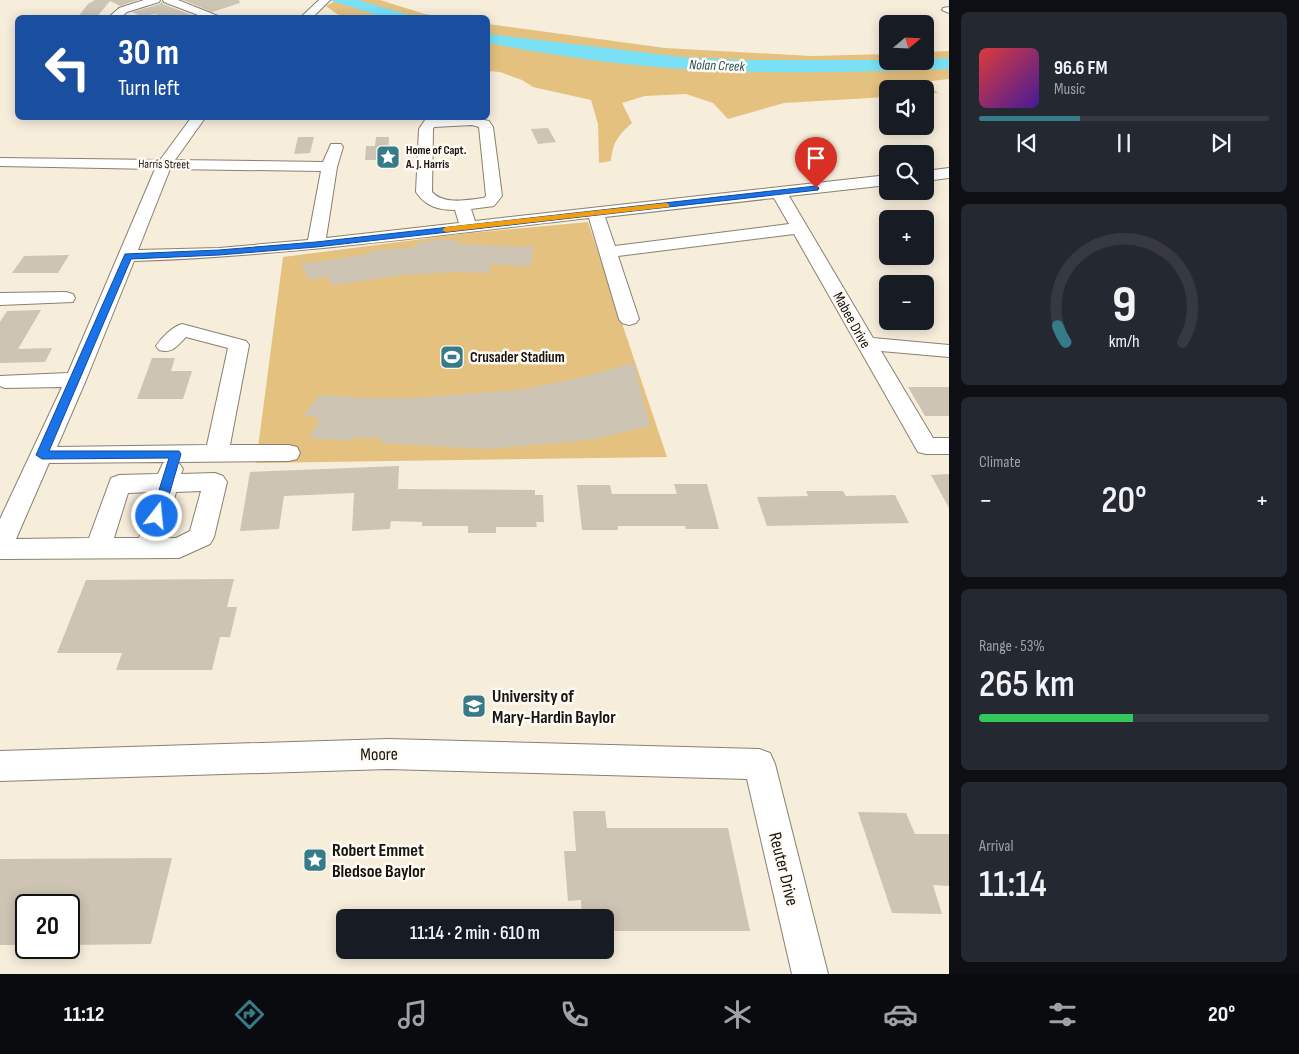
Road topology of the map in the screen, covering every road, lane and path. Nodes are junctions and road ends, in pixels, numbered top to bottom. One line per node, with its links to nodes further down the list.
1 (155, 0): 4 (street)
2 (168, 0): 5 (lane)
3 (325, 0): 6 (street)
4 (117, 15)
5 (210, 15)
6 (308, 15)
7 (197, 120): 10 (street)
8 (336, 147): 11 (street)
9 (0, 162): 10 (street, Harris Street)
10 (166, 164): 11 (street, Harris Street); 22 (street)
11 (329, 167): 20 (street)
12 (949, 173): 13 (street)
13 (934, 175)
14 (879, 182): 15 (street)
15 (784, 200): 17 (street); 19 (street, Mabee Drive)
16 (461, 205): 16 (street); 18 (street)
17 (598, 220): 18 (street); 21 (street)
18 (469, 227): 20 (street)
19 (801, 228): 21 (street); 26 (street, Mabee Drive)
20 (316, 244): 22 (street)
21 (608, 252): 25 (street)
22 (128, 256): 30 (street)
23 (66, 298): 24 (street)
24 (0, 300)
25 (629, 319)
26 (866, 344): 28 (street); 31 (street, Mabee Drive)
27 (166, 346): 34 (street)
28 (949, 351)
29 (2, 380): 30 (street)
30 (76, 380): 35 (street)
31 (949, 446)
32 (290, 453): 34 (street)
33 (176, 454): 34 (street); 35 (street); 36 (street)
34 (217, 454)
35 (42, 455): 37 (street)
36 (167, 483): 38 (street); 39 (street); 39 (street)
37 (0, 547): 38 (street)
38 (98, 548): 39 (street)
39 (148, 549)
40 (759, 764): 41 (street, Moore); 42 (street, Reuter Drive)
41 (0, 766)
42 (810, 974)

